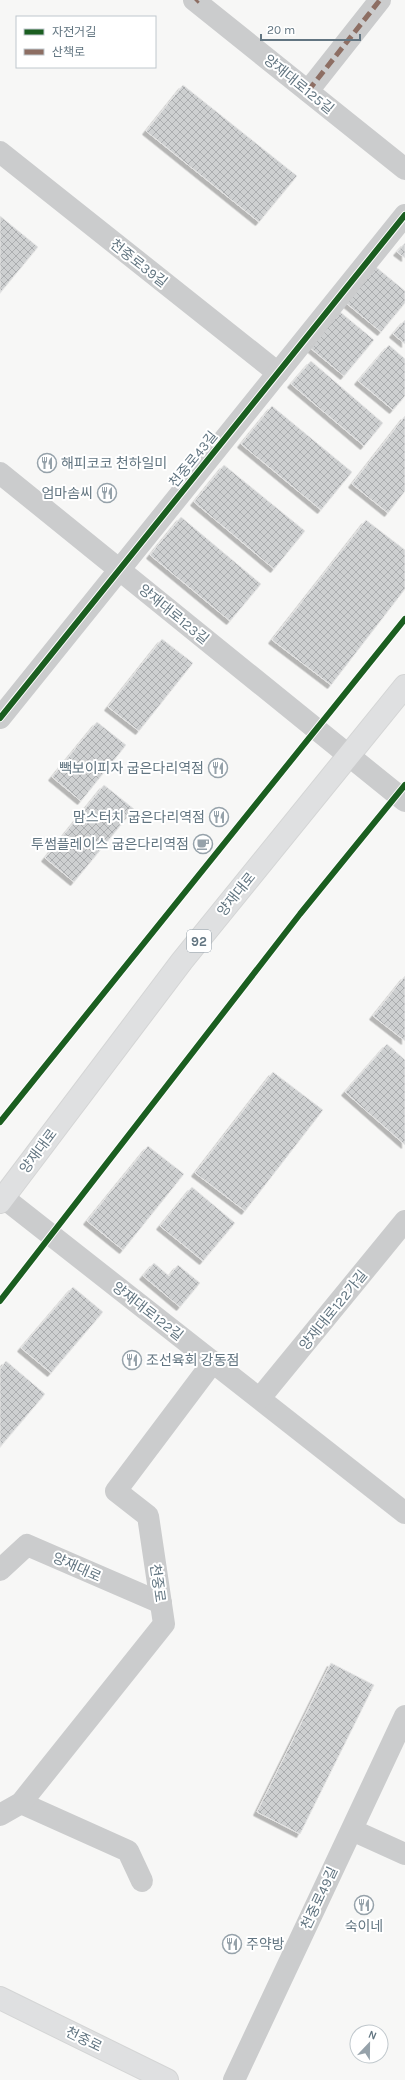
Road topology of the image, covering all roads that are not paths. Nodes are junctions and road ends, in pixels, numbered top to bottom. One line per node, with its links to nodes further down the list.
1 (380, 0): 3 (street)
2 (196, 1): 3 (street, 양재대로125길)
3 (308, 91): 5 (street, 양재대로125길)
4 (0, 152): 7 (street, 천중로39길)
5 (405, 169)
6 (405, 215): 7 (street, 천중로43길)
7 (278, 373): 9 (street, 천중로43길)
8 (0, 473): 9 (street, 양재대로123길)
9 (120, 570): 11 (street, 천중로43길); 12 (street, 양재대로123길)
10 (405, 686): 12 (main road, 양재대로 / 92)
11 (0, 718)
12 (348, 756): 13 (street, 양재대로123길); 14 (main road, 양재대로 / 92)
13 (405, 801)
14 (1, 1198): 16 (street, 양재대로122길)
15 (405, 1221): 17 (street, 양재대로122가길)
16 (213, 1362): 17 (street, 양재대로122길); 20 (street, 천중로)
17 (260, 1398): 18 (street, 양재대로122길)
18 (405, 1513)
19 (0, 1570): 20 (street, 양재대로)
20 (161, 1603): 22 (street, 천중로)
21 (405, 1716): 24 (street, 천중로49길)
22 (20, 1803): 23 (street, 천중로); 26 (street)
23 (0, 1815)
24 (352, 1830): 25 (street); 29 (street, 천중로49길)
25 (405, 1854)
26 (142, 1881)
27 (0, 1998): 28 (main road, 천중로)
28 (167, 2080)
29 (234, 2080)

